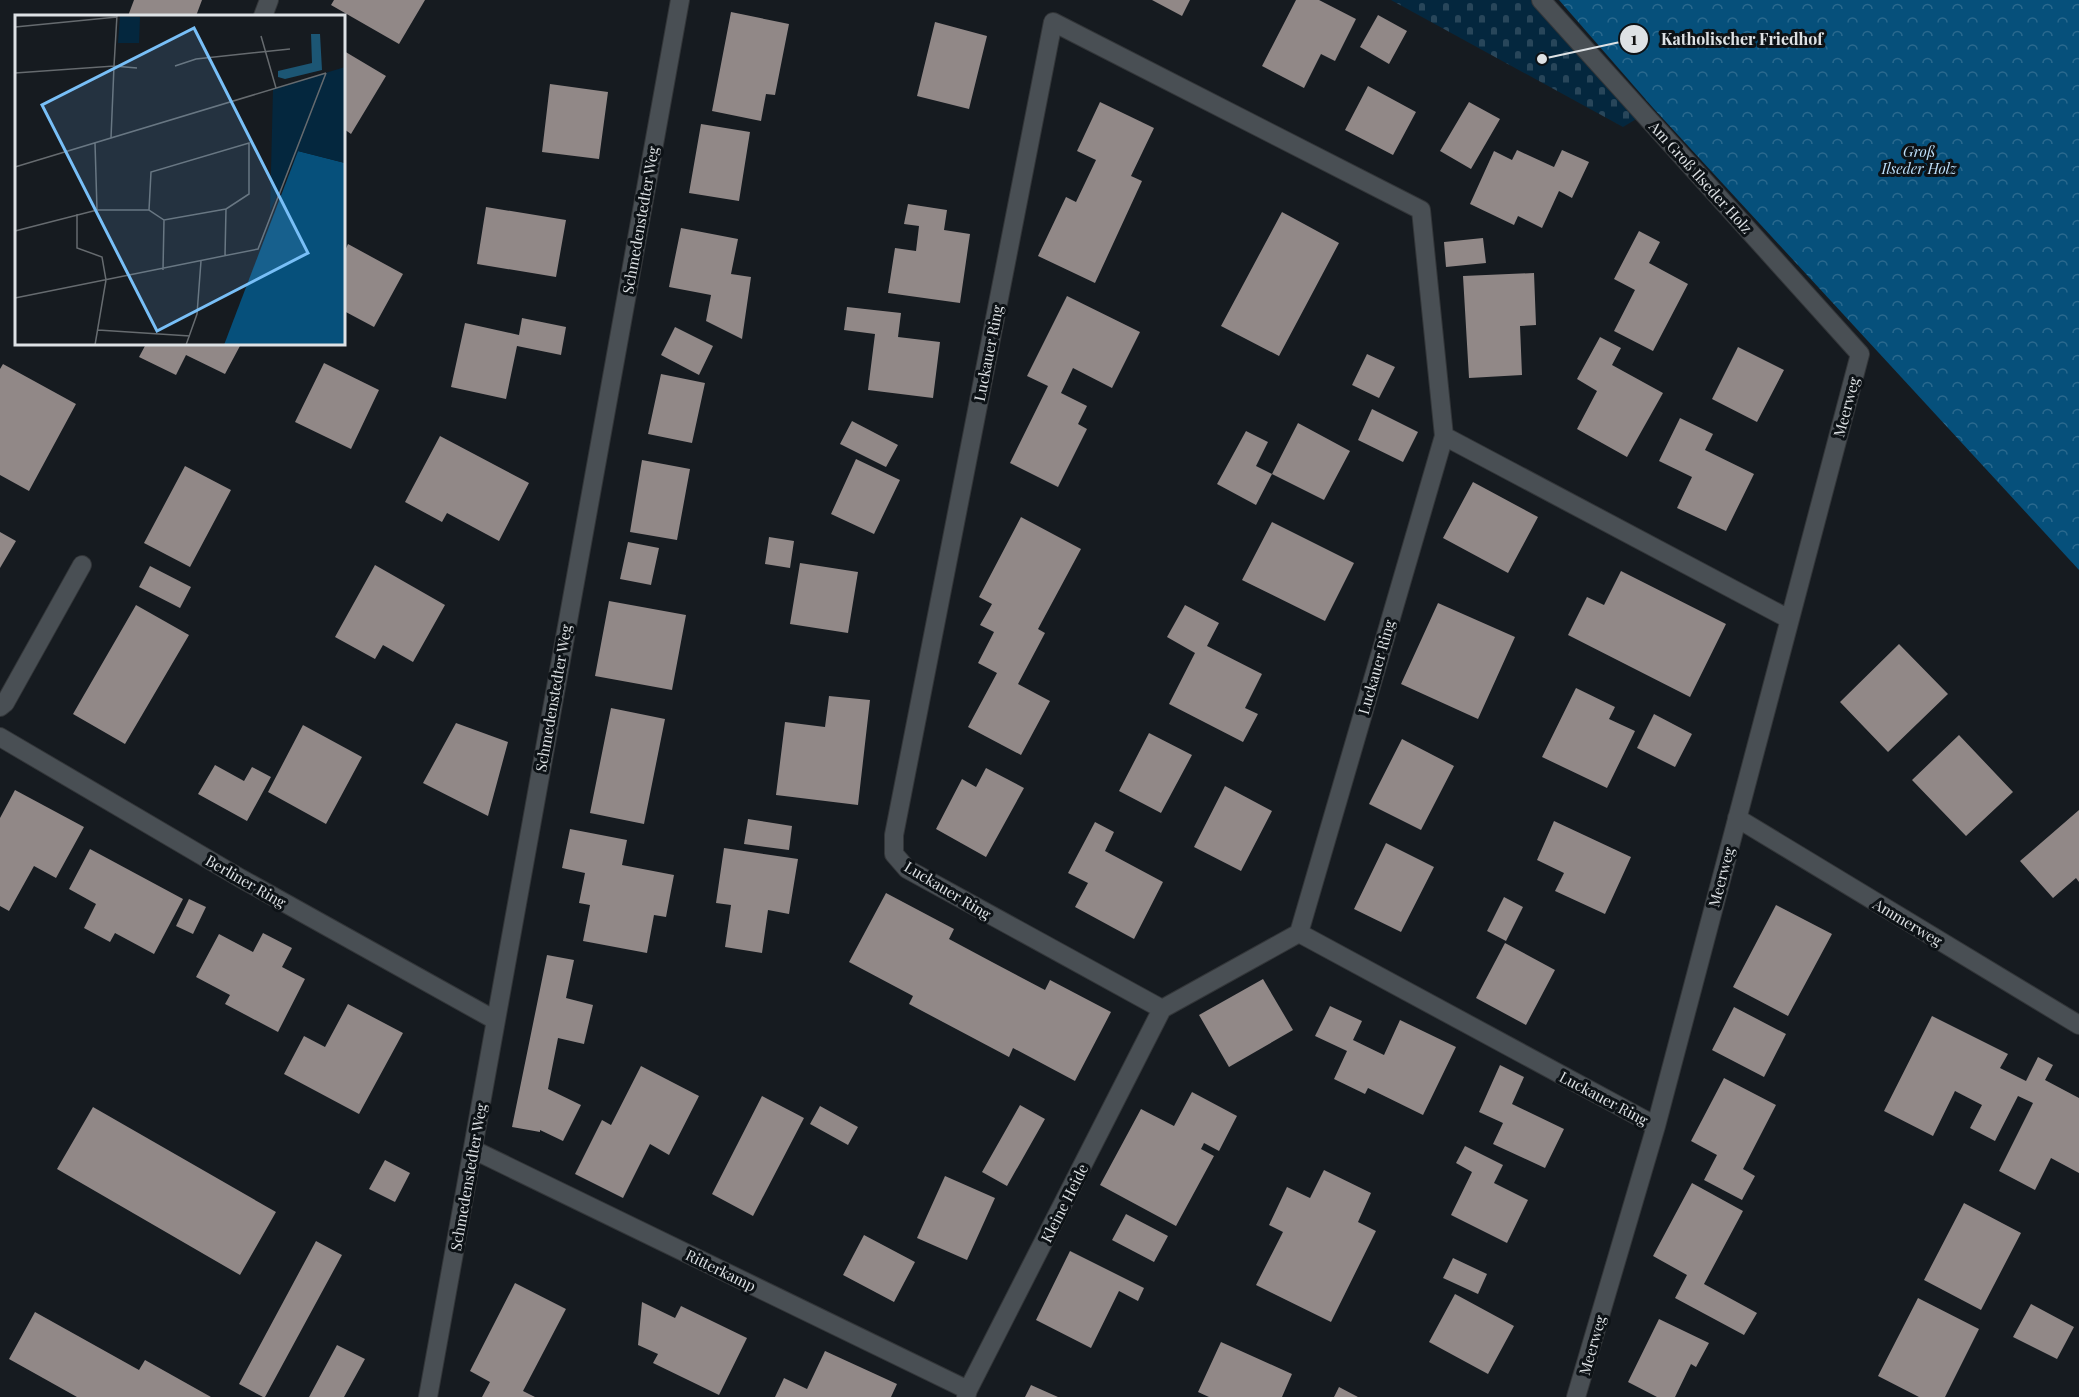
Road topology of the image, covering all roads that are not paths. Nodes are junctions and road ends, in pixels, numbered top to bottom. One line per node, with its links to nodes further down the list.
1 (269, 0): 4 (street)
2 (680, 0): 14 (street, Schmedenstedter Weg)
3 (1541, 0): 5 (street, Am Groß Ilseder Holz)
4 (263, 15)
5 (1860, 354): 8 (street, Meerweg)
6 (1444, 436): 8 (street); 12 (street, Luckauer Ring); 13 (street, Luckauer Ring)
7 (82, 565): 9 (street)
8 (1789, 620): 11 (street, Meerweg)
9 (0, 707)
10 (0, 737): 14 (street, Berliner Ring)
11 (1737, 818): 15 (street, Ammerweg); 16 (street, Meerweg)
12 (1299, 933): 13 (street); 16 (street, Luckauer Ring)
13 (1162, 1009): 18 (street, Kleine Heide)
14 (495, 1020): 17 (street, Schmedenstedter Weg)
15 (2079, 1025)
16 (1656, 1126): 20 (street, Meerweg)
17 (474, 1150): 18 (street, Ritterkamp); 19 (street, Schmedenstedter Weg)
18 (968, 1393)
19 (428, 1397)
20 (1576, 1397)

